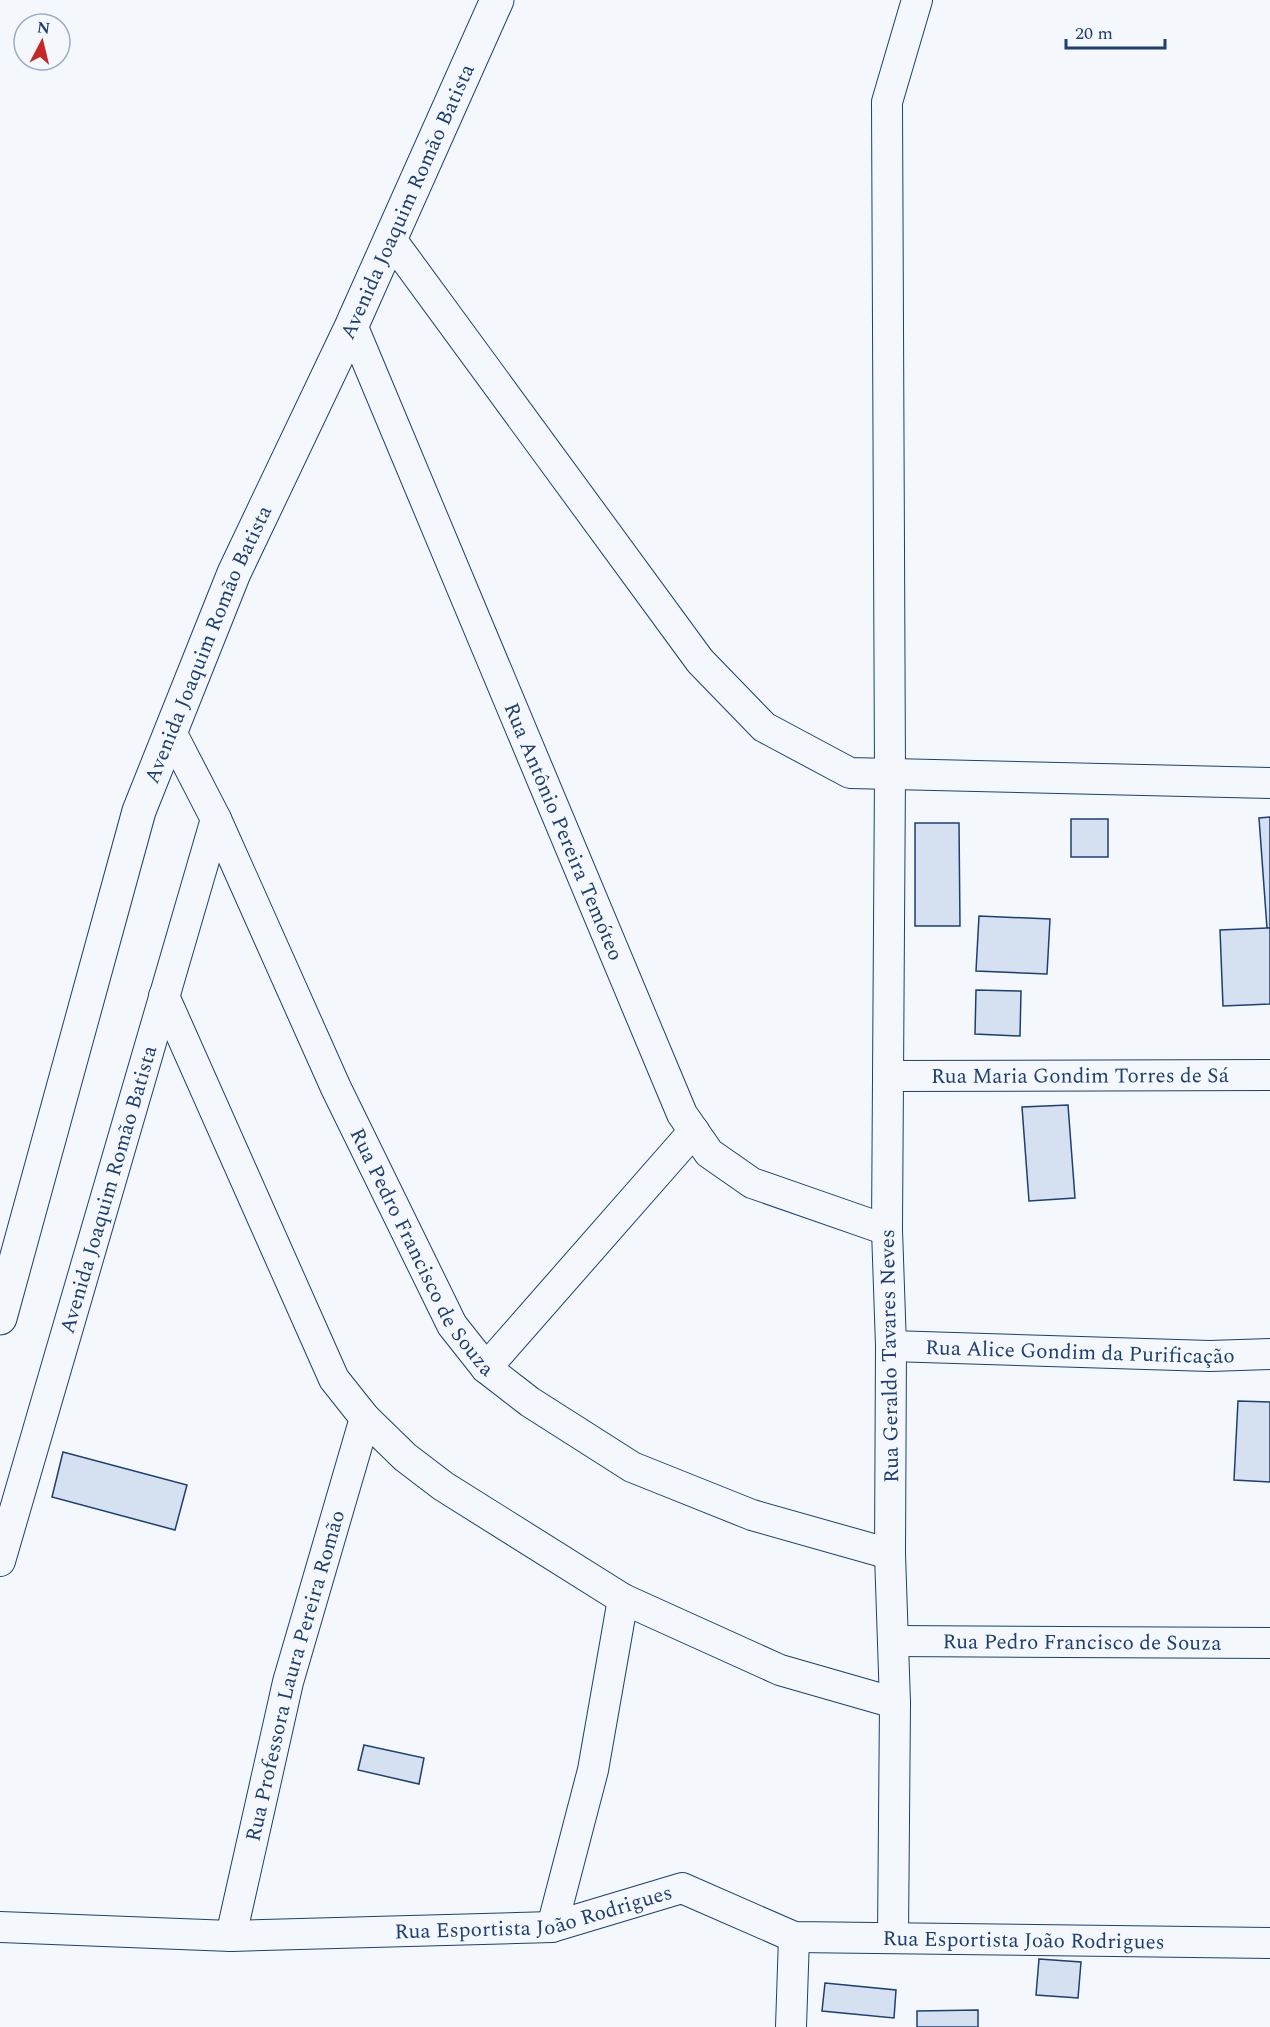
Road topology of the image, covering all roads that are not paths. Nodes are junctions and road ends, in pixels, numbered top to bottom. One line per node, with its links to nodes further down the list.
1 (497, 0): 3 (highway, Avenida Joaquim Romão Batista)
2 (917, 0): 6 (street, Rua Geraldo Tavares Neves)
3 (390, 238): 4 (highway, Avenida Joaquim Romão Batista); 6 (street)
4 (351, 325): 5 (highway, Avenida Joaquim Romão Batista); 12 (street, Rua Antônio Pereira Temóteo)
5 (170, 730): 8 (street, Rua Pedro Francisco de Souza); 14 (highway, Avenida Joaquim Romão Batista)
6 (890, 774): 7 (street); 11 (street, Rua Geraldo Tavares Neves)
7 (1270, 783)
8 (216, 819): 9 (street, Avenida Joaquim Romão Batista); 17 (street, Rua Pedro Francisco de Souza)
9 (164, 996): 18 (street); 20 (street, Avenida Joaquim Romão Batista)
10 (1270, 1075): 11 (street, Rua Maria Gondim Torres de Sá)
11 (890, 1076): 13 (street, Rua Geraldo Tavares Neves)
12 (694, 1131): 13 (street, Rua Antônio Pereira Temóteo); 17 (street)
13 (887, 1230): 15 (street, Rua Geraldo Tavares Neves)
14 (0, 1318)
15 (891, 1346): 16 (street, Rua Alice Gondim da Purificação); 19 (street, Rua Geraldo Tavares Neves)
16 (1270, 1354)
17 (486, 1368): 19 (street, Rua Pedro Francisco de Souza)
18 (365, 1418): 21 (street); 27 (street, Rua Professora Laura Pereira Romão)
19 (890, 1554): 22 (street, Rua Geraldo Tavares Neves)
20 (0, 1561)
21 (622, 1599): 24 (street); 26 (street)
22 (893, 1641): 23 (street, Rua Pedro Francisco de Souza); 24 (street, Rua Geraldo Tavares Neves)
23 (1270, 1643)
24 (895, 1703): 29 (street, Rua Geraldo Tavares Neves)
25 (0, 1927): 27 (street, Rua Esportista João Rodrigues)
26 (552, 1927): 27 (street, Rua Esportista João Rodrigues); 28 (street, Rua Esportista João Rodrigues)
27 (231, 1936)
28 (794, 1936): 29 (street, Rua Esportista João Rodrigues); 31 (street)
29 (893, 1937): 30 (street, Rua Esportista João Rodrigues)
30 (1270, 1943)
31 (791, 2027)

